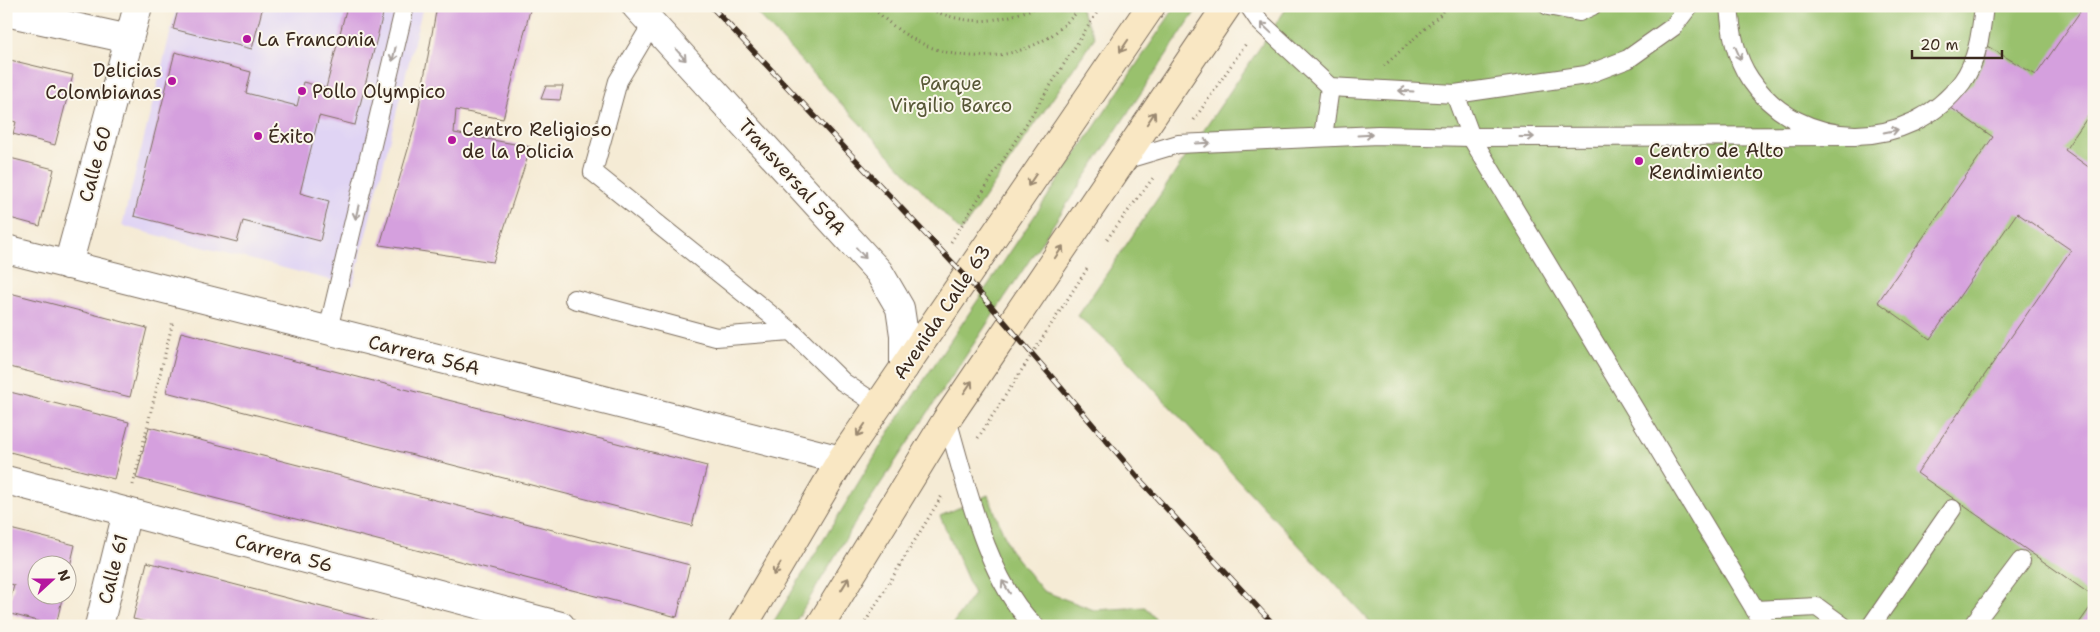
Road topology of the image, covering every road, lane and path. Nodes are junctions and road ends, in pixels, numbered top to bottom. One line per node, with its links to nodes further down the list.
1 (138, 6): 20 (street, Calle 60)
2 (405, 6): 36 (lane, one-way to 36)
3 (870, 6): 6 (path)
4 (922, 6): 5 (path)
5 (1040, 6)
6 (1083, 6)
7 (1101, 6): 30 (path)
8 (1151, 6): 38 (main road, Avenida Calle 63, one-way to 38)
9 (1227, 6): 28 (main road, one-way to 9)
10 (1249, 6): 19 (lane)
11 (1447, 6): 22 (path)
12 (1548, 6): 13 (lane)
13 (1592, 6)
14 (1690, 6): 23 (lane)
15 (1729, 6): 24 (lane, one-way to 24)
16 (1984, 6): 24 (lane, one-way to 16)
17 (6, 12): 20 (street)
18 (644, 15): 37 (lane); 38 (street, Transversal 59A, one-way to 38)
19 (1260, 22): 21 (lane, one-way to 19); 27 (path)
20 (129, 39): 32 (street, Calle 60)
21 (1330, 86): 22 (lane); 25 (lane)
22 (1356, 90): 23 (lane, one-way to 22)
23 (1454, 94): 26 (lane)
24 (1856, 136): 26 (lane, one-way to 24)
25 (1323, 137): 26 (lane, one-way to 26); 27 (lane, one-way to 25)
26 (1470, 137): 47 (lane)
27 (1178, 144): 28 (lane); 29 (path)
28 (1121, 161): 40 (main road, one-way to 28)
29 (1105, 242)
30 (949, 246)
31 (6, 249): 32 (street, Carrera 56A)
32 (68, 265): 34 (street, Carrera 56A)
33 (1089, 266): 42 (path)
34 (180, 293): 36 (street, Carrera 56A); 45 (path)
35 (574, 299): 37 (lane)
36 (328, 330): 41 (street, Carrera 56A)
37 (791, 331): 39 (lane)
38 (904, 368): 39 (main road, Avenida Calle 63)
39 (878, 405): 41 (main road, Avenida Calle 63, one-way to 41)
40 (947, 419): 42 (lane); 51 (main road, one-way to 40)
41 (841, 460): 50 (main road, Avenida Calle 63, one-way to 50)
42 (960, 465): 52 (path); 53 (lane, one-way to 42)
43 (6, 480): 45 (street, Carrera 56)
44 (1952, 509): 56 (lane)
45 (127, 512): 48 (street, Calle 61); 49 (street, Carrera 56)
46 (2021, 561): 57 (lane)
47 (1755, 610): 54 (lane); 55 (lane)
48 (99, 626)
49 (561, 626)
50 (743, 626)
51 (820, 626)
52 (863, 626)
53 (1035, 626)
54 (1765, 626)
55 (1844, 626)
56 (1871, 626)
57 (1972, 626)

